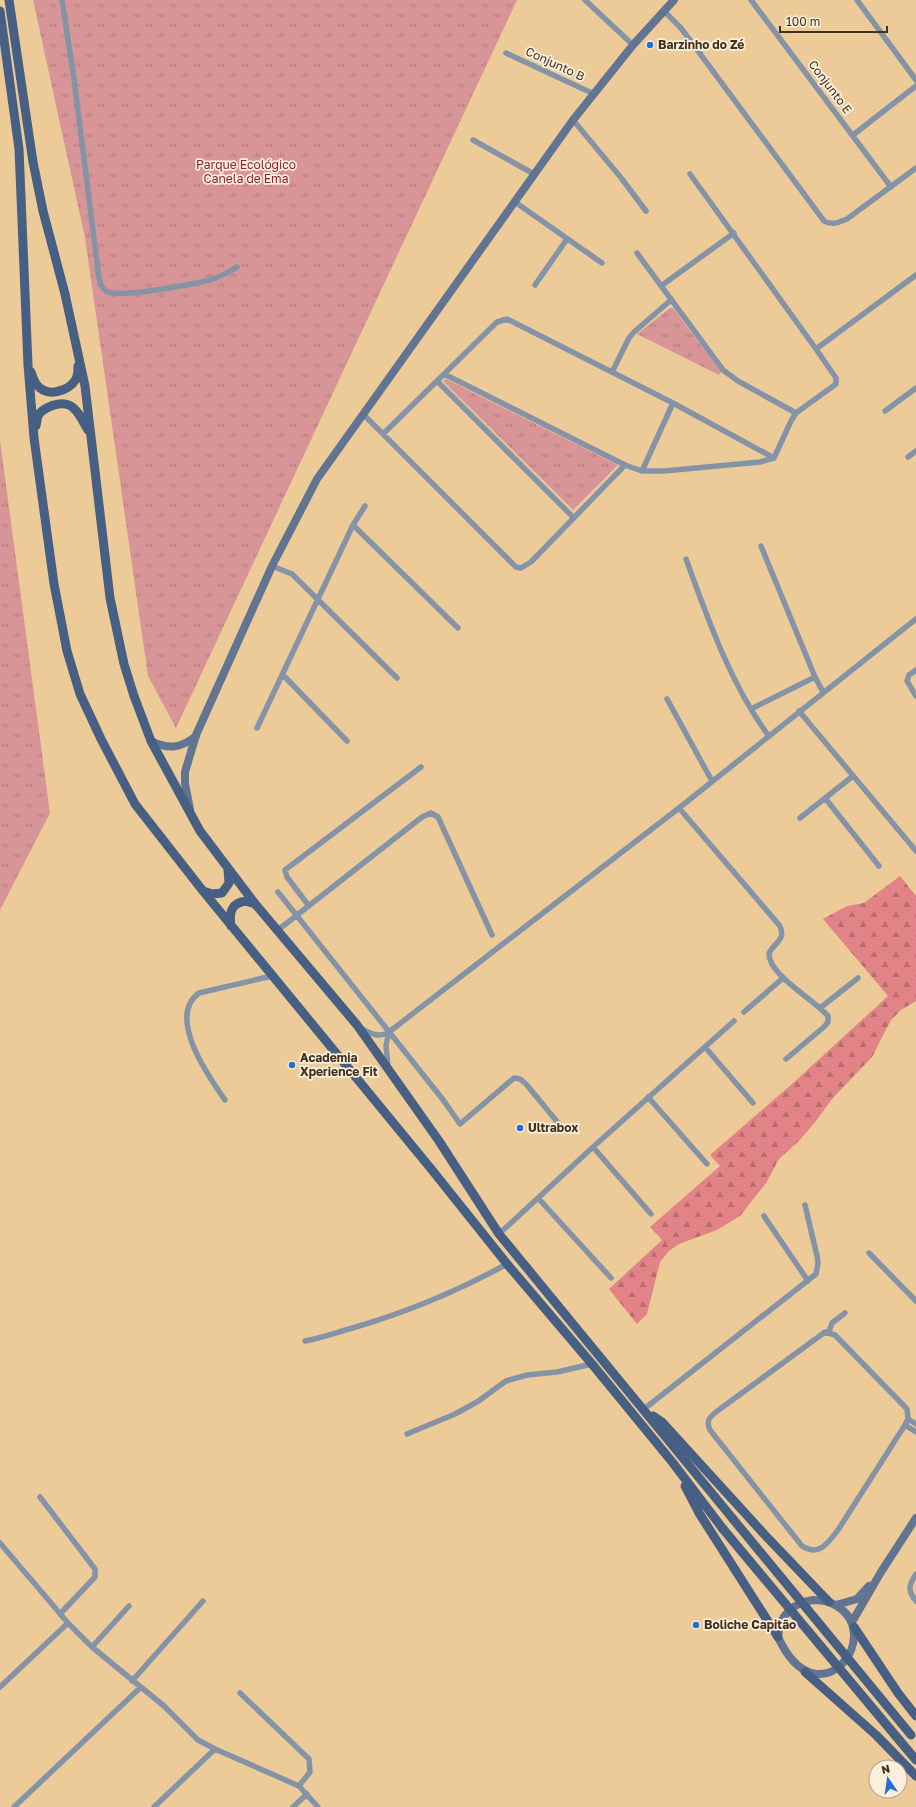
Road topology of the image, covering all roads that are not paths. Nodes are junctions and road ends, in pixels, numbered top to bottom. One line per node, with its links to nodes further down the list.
1 (9, 0): 33 (main road)
2 (62, 0): 27 (street)
3 (585, 0): 9 (street)
4 (674, 0): 7 (street)
5 (751, 0): 15 (street, Conjunto E)
6 (857, 0): 11 (street)
7 (664, 10): 9 (street); 20 (street)
8 (0, 11): 34 (main road)
9 (633, 45): 13 (street)
10 (506, 53): 13 (street, Conjunto B)
11 (916, 80)
12 (916, 86): 15 (street)
13 (594, 94): 14 (street)
14 (573, 120): 18 (street); 22 (street)
15 (853, 135): 20 (street, Conjunto E)
16 (473, 140): 18 (street)
17 (916, 168): 20 (street)
18 (534, 174): 21 (street)
19 (690, 174): 23 (street)
20 (892, 187)
21 (515, 202): 24 (street); 42 (street)
22 (646, 211)
23 (734, 233): 30 (street); 32 (street)
24 (567, 238): 26 (street); 29 (street)
25 (637, 253): 30 (street)
26 (602, 263)
27 (237, 267)
28 (916, 275): 32 (street)
29 (535, 286)
30 (662, 286): 31 (street)
31 (671, 300): 35 (street); 41 (street)
32 (816, 348): 41 (street)
33 (79, 354): 34 (main road); 44 (main road)
34 (28, 365): 45 (main road)
35 (612, 372): 36 (street); 39 (street)
36 (444, 374): 37 (street); 49 (street)
37 (437, 381): 43 (street); 52 (street)
38 (916, 388): 40 (street)
39 (673, 403): 48 (street); 50 (street)
40 (885, 411)
41 (796, 413): 48 (street)
42 (364, 415): 43 (street); 56 (street)
43 (383, 434): 52 (street)
44 (91, 437): 45 (main road); 72 (main road)
45 (34, 438): 84 (main road)
46 (916, 451): 47 (street)
47 (908, 457)
48 (774, 458): 50 (street)
49 (625, 465): 50 (street); 52 (street)
50 (642, 471)
51 (365, 506): 53 (street)
52 (574, 518)
53 (353, 525): 57 (street); 59 (street)
54 (761, 546): 62 (street)
55 (686, 559): 67 (street)
56 (272, 566): 57 (street); 70 (street)
57 (318, 599): 61 (street); 63 (street)
58 (916, 619): 64 (street)
59 (458, 628)
60 (916, 670): 65 (street)
61 (283, 675): 69 (street); 73 (street)
62 (815, 677): 64 (street); 67 (street)
63 (397, 678)
64 (823, 692): 68 (street)
65 (916, 696)
66 (667, 699): 76 (street)
67 (751, 709): 71 (street)
68 (799, 711): 71 (street); 75 (street)
69 (257, 728)
70 (196, 735): 72 (street); 80 (street)
71 (768, 735): 76 (street)
72 (151, 741): 80 (main road)
73 (347, 741)
74 (421, 767): 87 (street)
75 (853, 776): 77 (street); 81 (street)
76 (712, 781): 78 (street)
77 (824, 798): 79 (street); 82 (street)
78 (679, 808): 93 (street); 99 (street)
79 (800, 818)
80 (192, 819): 83 (main road)
81 (916, 851)
82 (879, 866)
83 (228, 870): 84 (main road); 86 (main road)
84 (204, 891): 89 (main road)
85 (278, 892): 88 (street)
86 (256, 905): 89 (main road); 90 (main road)
87 (309, 906): 88 (street); 91 (street)
88 (297, 915): 90 (street); 99 (street)
89 (231, 926): 92 (main road)
90 (278, 930): 98 (main road)
91 (492, 935)
92 (272, 976): 104 (street); 115 (main road)
93 (783, 978): 95 (street); 96 (street)
94 (858, 978): 95 (street)
95 (820, 1008): 101 (street)
96 (744, 1012)
97 (734, 1021): 100 (street)
98 (357, 1025): 99 (street); 102 (main road)
99 (389, 1032): 102 (street); 106 (street)
100 (705, 1047): 103 (street); 105 (street)
101 (786, 1060)
102 (388, 1068): 113 (main road)
103 (648, 1097): 107 (street); 108 (street)
104 (225, 1100)
105 (753, 1103)
106 (559, 1124)
107 (592, 1147): 109 (street); 111 (street)
108 (707, 1164)
109 (538, 1198): 113 (street); 116 (street)
110 (805, 1205): 117 (street)
111 (651, 1214)
112 (764, 1216): 117 (street)
113 (499, 1234): 123 (main road)
114 (869, 1253): 118 (street)
115 (507, 1264): 121 (street); 122 (main road)
116 (611, 1278)
117 (808, 1281): 123 (street)
118 (916, 1301)
119 (845, 1313): 120 (street)
120 (829, 1332): 124 (street); 124 (street)
121 (305, 1341)
122 (592, 1364): 127 (street); 128 (main road)
123 (646, 1411): 136 (main road); 149 (main road, bridge)
124 (907, 1422): 125 (street); 126 (street)
125 (916, 1424)
126 (916, 1432)
127 (407, 1434)
128 (673, 1463): 141 (main road); 151 (main road, bridge)
129 (40, 1497): 138 (street)
130 (916, 1518): 132 (street)
131 (1, 1546): 138 (street)
132 (882, 1572): 136 (street); 140 (street)
133 (916, 1574): 135 (street)
134 (203, 1601): 144 (street)
135 (916, 1601)
136 (832, 1604): 140 (street); 141 (street)
137 (129, 1606): 142 (street)
138 (60, 1614): 139 (street)
139 (68, 1623): 142 (street); 145 (street)
140 (853, 1625): 143 (street); 148 (main road)
141 (778, 1637): 143 (street)
142 (92, 1647): 144 (street)
143 (805, 1672): 152 (main road)
144 (132, 1681): 146 (street)
145 (0, 1686)
146 (140, 1687): 150 (street); 155 (street)
147 (240, 1693): 153 (street)
148 (916, 1716)
149 (914, 1738)
150 (215, 1749): 153 (street); 156 (street)
151 (916, 1760)
152 (916, 1776)
153 (299, 1786): 154 (street)
154 (307, 1794): 157 (street); 158 (street)
155 (14, 1807)
156 (154, 1807)
157 (293, 1807)
158 (318, 1807)

